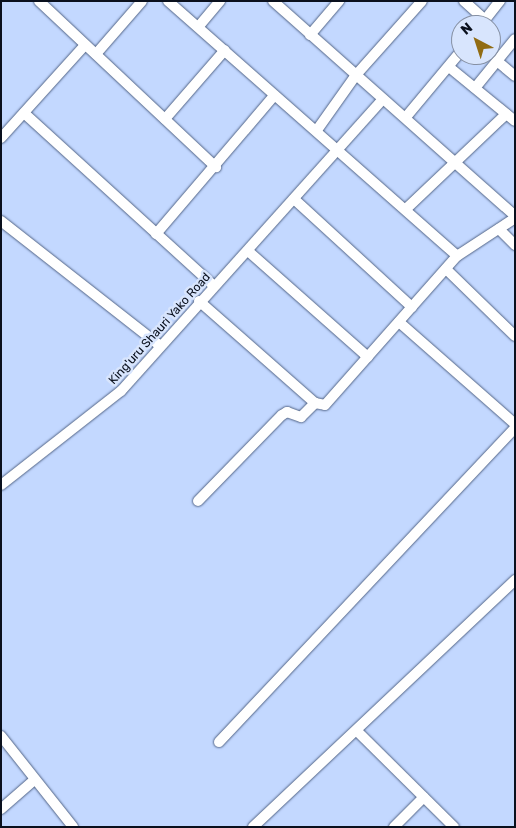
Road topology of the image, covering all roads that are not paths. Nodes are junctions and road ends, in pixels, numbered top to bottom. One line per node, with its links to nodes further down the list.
1 (39, 1): 15 (street)
2 (142, 1): 17 (street)
3 (168, 1): 12 (street)
4 (220, 1): 12 (street)
5 (272, 1): 13 (street)
6 (339, 1): 13 (street)
7 (422, 1): 23 (street)
8 (464, 1): 10 (street)
9 (500, 1): 11 (street)
10 (477, 15)
11 (489, 15)
12 (199, 26): 16 (street)
13 (310, 35): 23 (street)
14 (515, 39): 18 (street)
15 (85, 45): 17 (street); 28 (street)
16 (224, 50): 26 (street); 31 (street)
17 (96, 54): 31 (street)
18 (501, 56)
19 (451, 64): 22 (street)
20 (501, 64): 24 (street)
21 (494, 65): 25 (street)
22 (449, 67): 25 (street); 30 (street)
23 (356, 75): 27 (street); 33 (street)
24 (515, 76)
25 (475, 88): 29 (street)
26 (274, 96): 33 (street); 37 (street)
27 (383, 99): 30 (street); 35 (street, King'uru Shauri Yako Road)
28 (24, 113): 34 (street); 43 (street)
29 (506, 114): 32 (street); 36 (street)
30 (406, 117): 36 (street)
31 (165, 119): 37 (street)
32 (515, 121)
33 (316, 130): 35 (street)
34 (1, 138)
35 (340, 149): 38 (street, King'uru Shauri Yako Road); 39 (street)
36 (454, 163): 39 (street); 40 (street)
37 (216, 167): 43 (street)
38 (294, 199): 45 (street, King'uru Shauri Yako Road); 50 (street)
39 (406, 209): 46 (street)
40 (515, 217): 42 (street)
41 (1, 221): 53 (street)
42 (499, 229): 44 (street); 46 (street)
43 (156, 234): 48 (street)
44 (515, 245)
45 (248, 251): 48 (street, King'uru Shauri Yako Road); 54 (street)
46 (457, 256): 47 (street)
47 (446, 269): 50 (street); 52 (street)
48 (214, 286): 49 (street, King'uru Shauri Yako Road)
49 (199, 301): 53 (street, King'uru Shauri Yako Road); 55 (street)
50 (412, 307): 51 (street)
51 (399, 322): 54 (street); 56 (street)
52 (514, 333)
53 (159, 345): 58 (street, King'uru Shauri Yako Road)
54 (368, 357): 55 (street)
55 (315, 403): 59 (street)
56 (515, 424)
57 (515, 428): 63 (street)
58 (1, 485)
59 (198, 501)
60 (515, 580): 61 (street)
61 (358, 732): 65 (street); 68 (street)
62 (1, 736): 64 (street)
63 (219, 742)
64 (33, 780): 66 (street); 67 (street)
65 (424, 796): 69 (street); 70 (street)
66 (1, 809)
67 (73, 827)
68 (253, 827)
69 (394, 827)
70 (454, 827)

